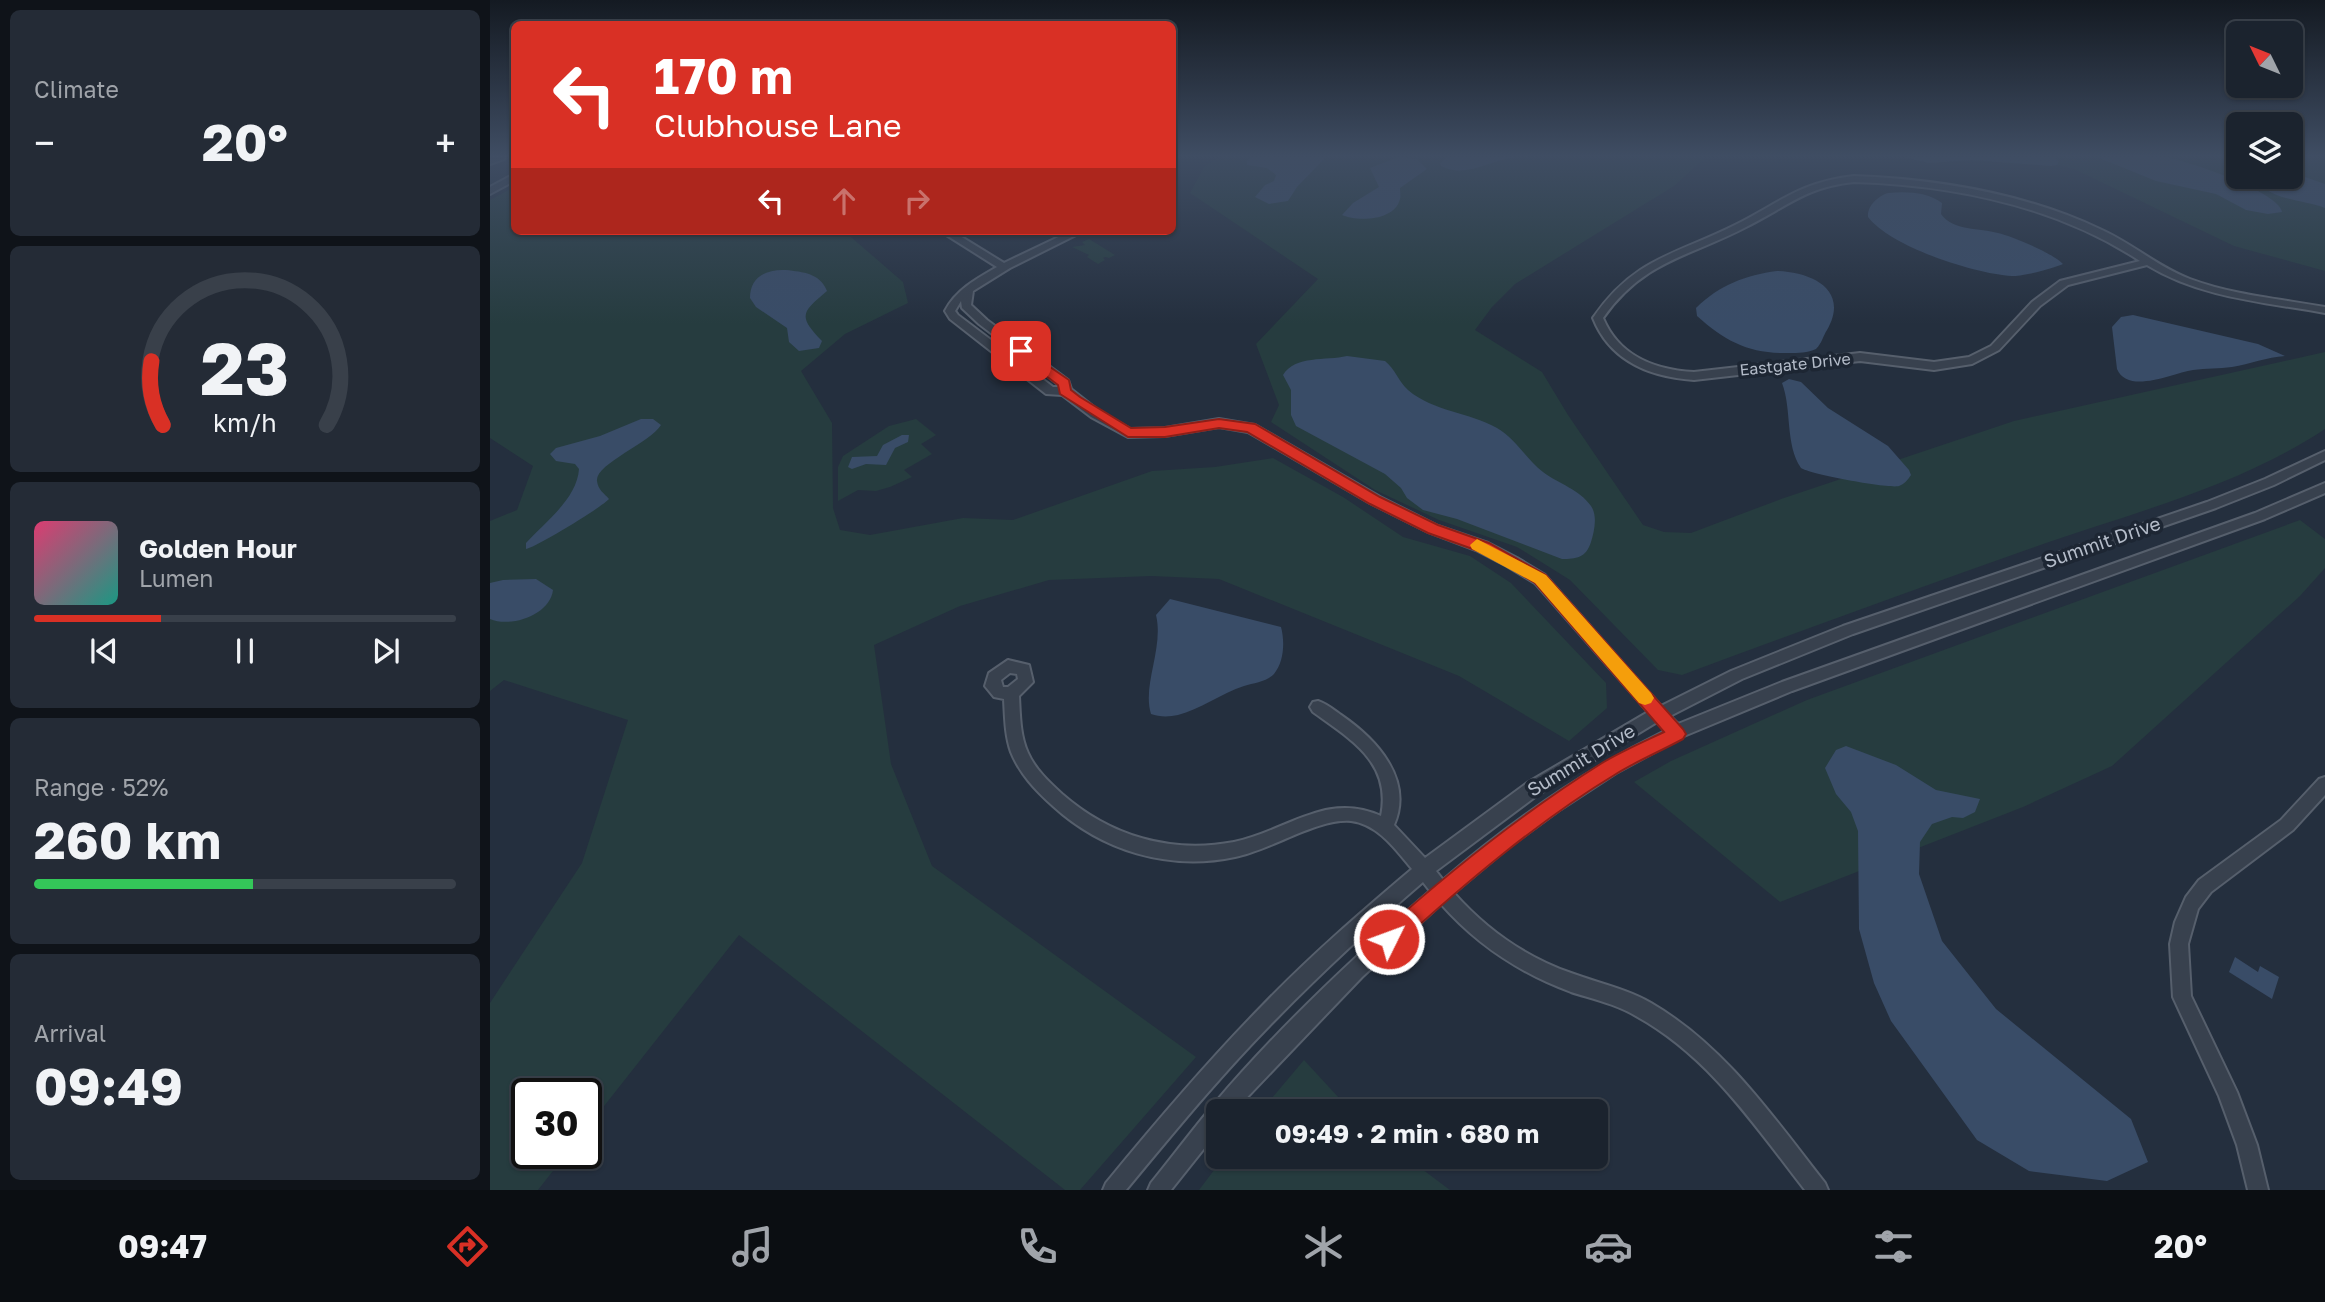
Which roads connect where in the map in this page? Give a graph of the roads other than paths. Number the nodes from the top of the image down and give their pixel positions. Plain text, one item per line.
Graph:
1 (1768, 213) edge
2 (2050, 213) edge
3 (952, 235) edge
4 (1071, 235) edge
5 (2147, 262) junction
6 (1005, 268) junction
7 (2325, 310) edge
8 (2325, 455) edge
9 (2325, 488) edge
10 (1011, 693) dead end
11 (1318, 707) dead end
12 (1660, 714) junction
13 (1677, 734) junction
14 (2325, 784) edge
15 (1384, 827) junction
16 (1423, 868) junction
17 (1442, 891) junction
18 (1233, 1099) edge
19 (1206, 1130) edge
20 (1113, 1190) edge
21 (1158, 1190) edge
22 (1818, 1190) edge
23 (2258, 1190) edge

1 - 5 street, Eastgate Drive
2 - 5 street, Eastgate Drive
3 - 6 street
4 - 6 street
5 - 7 street
6 - 12 street
8 - 12 street, Summit Drive
9 - 13 street, Summit Drive
10 - 15 street
11 - 15 street
12 - 13 street
12 - 16 street, Summit Drive
13 - 17 street, Summit Drive
14 - 23 street
15 - 16 street
16 - 17 street
16 - 20 street, Summit Drive
17 - 18 street, Summit Drive
17 - 22 street
19 - 21 street, Summit Drive

